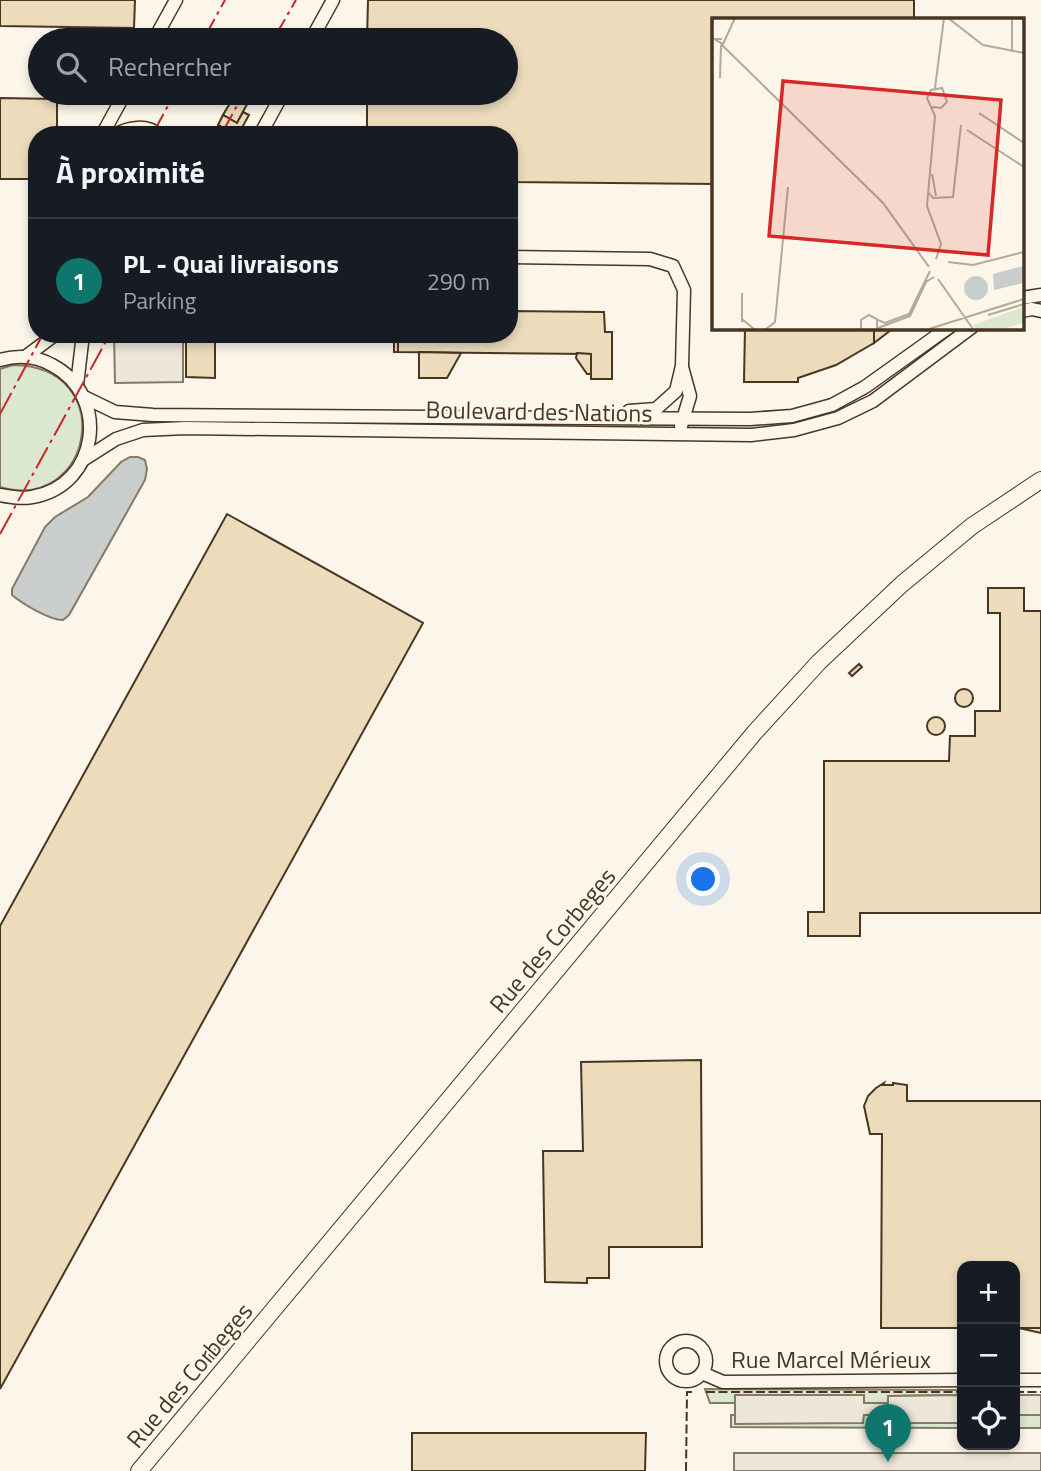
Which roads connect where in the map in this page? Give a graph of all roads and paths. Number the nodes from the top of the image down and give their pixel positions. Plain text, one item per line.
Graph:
1 (176, 0) edge
2 (333, 0) edge
3 (161, 28) edge
4 (318, 28) edge
5 (118, 105) edge
6 (276, 105) edge
7 (107, 126) edge
8 (265, 126) edge
9 (518, 257) edge
10 (946, 329) edge
11 (969, 329) edge
12 (43, 343) edge
13 (82, 343) edge
14 (24, 357) junction
15 (0, 360) edge
16 (682, 366) junction
17 (77, 385) junction
18 (84, 397) junction
19 (528, 418) junction
20 (684, 419) junction
21 (556, 432) junction
22 (83, 460) junction
23 (1041, 480) edge
24 (0, 495) edge
25 (702, 1373) dead end
26 (957, 1380) edge
27 (1020, 1380) edge
28 (1041, 1380) edge
29 (139, 1471) edge

1 - 3 street
2 - 4 street
5 - 7 street
6 - 8 street
9 - 16 street
10 - 20 street, Boulevard des Nations
11 - 21 street, Boulevard des Nations
12 - 14 street
13 - 17 street
14 - 15 street
14 - 17 street
16 - 19 street
16 - 20 street
17 - 18 street
18 - 19 street, Boulevard des Nations
18 - 22 street
19 - 20 street, Boulevard des Nations
20 - 21 street
21 - 22 street, Boulevard des Nations
22 - 24 street
23 - 29 street, Rue des Corbeges
25 - 26 street, Rue Marcel Mérieux
27 - 28 street

